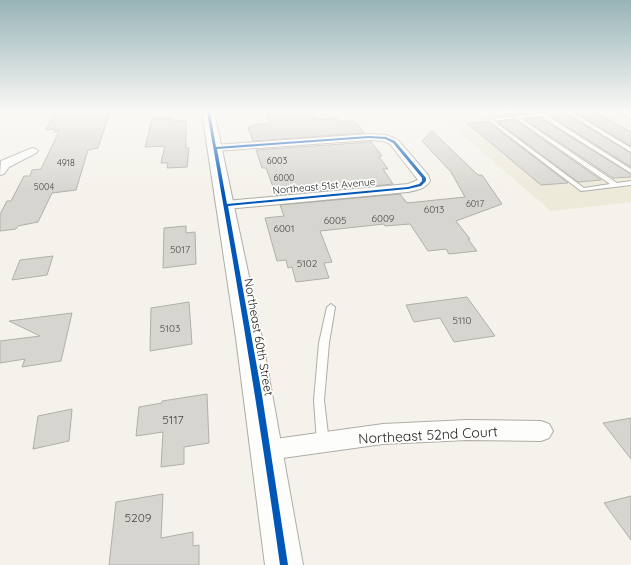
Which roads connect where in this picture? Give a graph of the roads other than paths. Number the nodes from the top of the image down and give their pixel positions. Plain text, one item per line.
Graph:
1 (213, 138) edge
2 (350, 138) edge
3 (385, 138) edge
4 (514, 138) edge
5 (547, 138) edge
6 (579, 138) edge
7 (612, 138) edge
8 (215, 148) junction
9 (631, 150) edge
10 (32, 151) dead end
11 (0, 171) edge
12 (631, 171) edge
13 (631, 183) edge
14 (615, 185) junction
15 (226, 205) junction
16 (331, 307) dead end
17 (541, 431) dead end
18 (323, 443) junction
19 (268, 450) junction
20 (284, 565) edge

1 - 8 street, Northeast 60th Street
2 - 8 street, Northeast 51st Avenue
3 - 15 street, Northeast 51st Avenue
4 - 14 lane
5 - 14 lane
6 - 12 lane
7 - 9 lane
8 - 15 street, Northeast 60th Street
10 - 11 street
13 - 14 lane
15 - 19 street, Northeast 60th Street
16 - 18 lane
17 - 18 street, Northeast 52nd Court
18 - 19 street, Northeast 52nd Court
19 - 20 street, Northeast 60th Street

